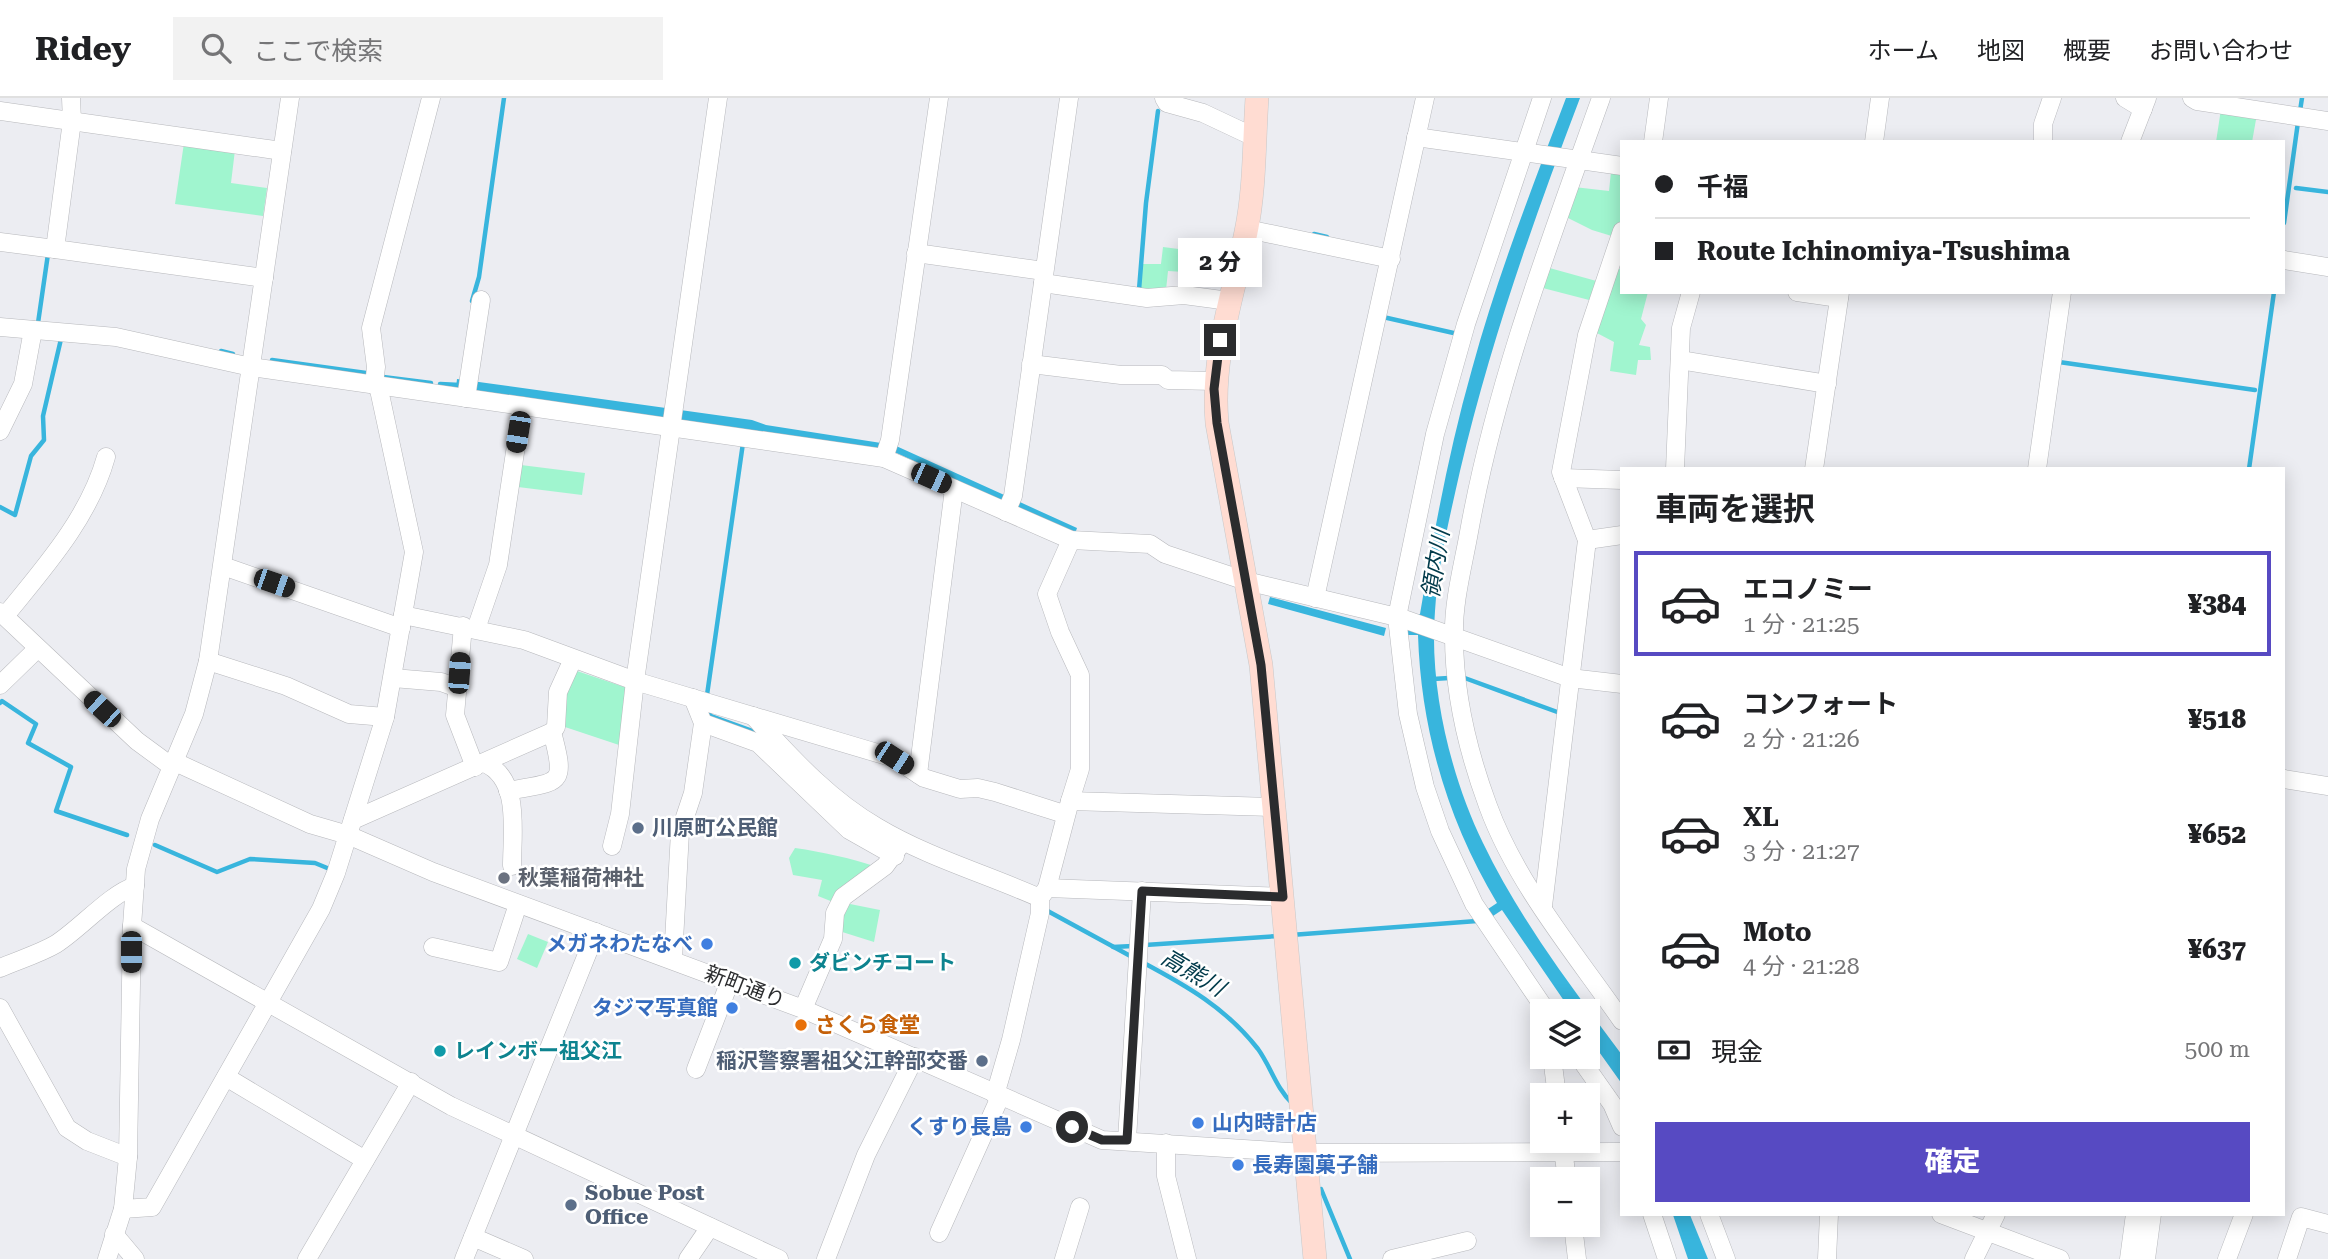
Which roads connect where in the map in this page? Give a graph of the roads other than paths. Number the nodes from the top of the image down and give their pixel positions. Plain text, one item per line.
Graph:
1 (71, 98) edge
2 (290, 98) edge
3 (431, 98) edge
4 (718, 98) edge
5 (939, 98) edge
6 (1069, 98) edge
7 (1164, 98) edge
8 (1257, 98) edge
9 (1425, 98) edge
10 (1542, 98) edge
11 (1601, 98) edge
12 (1659, 98) edge
13 (1880, 98) edge
14 (2052, 98) edge
15 (2125, 98) edge
16 (2192, 98) edge
17 (2145, 104) edge
18 (0, 111) edge
19 (72, 121) junction
20 (2328, 121) edge
21 (1254, 137) junction
22 (1416, 137) junction
23 (1653, 140) edge
24 (1874, 140) edge
25 (2043, 140) edge
26 (2131, 140) edge
27 (282, 151) junction
28 (1527, 152) junction
29 (1576, 159) junction
30 (1620, 166) edge
31 (1247, 229) junction
32 (1620, 237) edge
33 (0, 242) edge
34 (55, 249) junction
35 (916, 253) junction
36 (1391, 259) junction
37 (2285, 260) edge
38 (2328, 267) edge
39 (1044, 277) junction
40 (264, 278) junction
41 (1690, 294) edge
42 (2062, 294) edge
43 (1839, 295) edge
44 (481, 300) dead end
45 (1229, 301) junction
46 (0, 327) edge
47 (33, 330) junction
48 (1681, 360) junction
49 (1031, 364) junction
50 (251, 367) junction
51 (1215, 381) junction
52 (1826, 384) junction
53 (376, 385) junction
54 (468, 390) junction
55 (522, 406) junction
56 (673, 419) junction
57 (0, 431) edge
58 (886, 451) junction
59 (106, 457) dead end
60 (1675, 467) edge
61 (1814, 467) edge
62 (2037, 467) edge
63 (1563, 478) junction
64 (1620, 480) edge
65 (954, 489) junction
66 (1009, 506) junction
67 (1620, 536) edge
68 (1071, 540) junction
69 (1587, 540) junction
70 (223, 566) junction
71 (1246, 581) junction
72 (1315, 598) junction
73 (2, 614) edge
74 (1399, 618) junction
75 (402, 621) junction
76 (469, 628) junction
77 (1451, 634) junction
78 (37, 649) junction
79 (573, 659) junction
80 (208, 661) junction
81 (393, 678) junction
82 (1570, 678) junction
83 (635, 681) junction
84 (1620, 684) edge
85 (0, 685) edge
86 (455, 687) junction
87 (693, 698) junction
88 (753, 716) junction
89 (385, 717) junction
90 (704, 723) junction
91 (552, 732) junction
92 (172, 764) junction
93 (479, 765) junction
94 (918, 774) junction
95 (2285, 779) edge
96 (2328, 786) edge
97 (508, 791) junction
98 (1276, 807) junction
99 (1067, 808) junction
100 (351, 828) junction
101 (612, 846) dead end
102 (899, 847) junction
103 (512, 866) dead end
104 (135, 886) junction
105 (1142, 891) junction
106 (1283, 897) junction
107 (1041, 900) junction
108 (518, 904) junction
109 (1543, 906) junction
110 (132, 926) junction
111 (596, 932) junction
112 (433, 947) dead end
113 (673, 959) junction
114 (0, 968) edge
115 (730, 981) junction
116 (1538, 999) edge
117 (268, 1003) junction
118 (0, 1008) edge
119 (803, 1009) junction
120 (1620, 1018) edge
121 (915, 1057) junction
122 (696, 1069) dead end
123 (1587, 1069) edge
124 (226, 1077) junction
125 (411, 1082) junction
126 (997, 1096) junction
127 (1620, 1122) edge
128 (514, 1136) junction
129 (1127, 1140) junction
130 (1166, 1143) junction
131 (1530, 1147) edge
132 (1600, 1150) edge
133 (1620, 1152) edge
134 (1305, 1153) junction
135 (128, 1157) junction
136 (365, 1160) junction
137 (1080, 1207) dead end
138 (123, 1209) junction
139 (1653, 1216) edge
140 (1710, 1216) edge
141 (1829, 1216) edge
142 (1947, 1216) edge
143 (1995, 1216) edge
144 (2135, 1216) edge
145 (2152, 1216) edge
146 (2243, 1216) edge
147 (2328, 1224) edge
148 (710, 1227) junction
149 (1988, 1231) junction
150 (939, 1233) dead end
151 (114, 1234) junction
152 (473, 1237) junction
153 (1574, 1237) edge
154 (1467, 1241) dead end
155 (107, 1259) edge
156 (135, 1259) edge
157 (307, 1259) edge
158 (464, 1259) edge
159 (524, 1259) edge
160 (688, 1259) edge
161 (779, 1259) edge
162 (826, 1259) edge
163 (1064, 1259) edge
164 (1187, 1259) edge
165 (1315, 1259) edge
166 (1392, 1259) edge
167 (1577, 1259) edge
168 (1667, 1259) edge
169 (1726, 1259) edge
170 (1827, 1259) edge
171 (1974, 1259) edge
172 (2060, 1259) edge
173 (2129, 1259) edge
174 (2146, 1259) edge
175 (2227, 1259) edge
176 (2287, 1259) edge

1 - 19 street
2 - 27 street
3 - 53 street
4 - 56 street
5 - 35 street
6 - 39 street
7 - 21 street
8 - 21 main road
9 - 22 street
10 - 28 street
11 - 29 street
12 - 23 street
13 - 24 street
14 - 25 street
15 - 17 street
16 - 20 street
17 - 26 street
18 - 19 street
19 - 27 street
19 - 34 street
21 - 31 main road
22 - 28 street
22 - 36 street
27 - 40 street
28 - 29 street
28 - 74 street
29 - 30 street
29 - 77 street
31 - 36 street
31 - 45 main road
32 - 63 street
33 - 34 street
34 - 40 street
35 - 39 street
35 - 58 street
36 - 72 street
37 - 38 street
39 - 45 street
39 - 49 street
40 - 50 street
41 - 48 street
42 - 62 street
43 - 52 street
44 - 54 street
45 - 51 main road
46 - 47 street
47 - 50 street
47 - 57 street
48 - 52 street
48 - 60 street
49 - 51 street
49 - 66 street
50 - 53 street
50 - 70 street
51 - 71 main road
52 - 61 street
53 - 54 street
53 - 75 street
54 - 55 street
55 - 56 street
55 - 76 street
56 - 58 street
56 - 83 street
58 - 65 street
59 - 73 street
63 - 64 street
63 - 69 street
65 - 66 street
65 - 94 street
66 - 68 street
67 - 69 street
68 - 71 street
68 - 99 street
69 - 82 street
70 - 75 street
70 - 80 street
71 - 72 street
71 - 98 main road
72 - 74 street
73 - 78 street, 新町通り
74 - 77 street
74 - 116 street
75 - 76 street
75 - 81 street
76 - 79 street
76 - 86 street
77 - 82 street
77 - 109 street
78 - 85 street
78 - 92 street, 新町通り
79 - 83 street
79 - 91 street
80 - 89 street
80 - 92 street
81 - 86 street
81 - 89 street
82 - 84 street
82 - 109 street
83 - 87 street
83 - 101 street
86 - 93 street
87 - 88 street
87 - 90 street
88 - 94 street
88 - 102 street
89 - 100 street
90 - 102 street
90 - 113 street
91 - 93 street
91 - 97 street
92 - 100 street, 新町通り
92 - 104 street
93 - 97 street
93 - 100 street
94 - 99 street
95 - 96 street
97 - 103 street
98 - 99 street
98 - 106 main road
99 - 107 street
100 - 108 street, 新町通り
100 - 117 street
102 - 107 street
102 - 119 street
104 - 110 street
104 - 114 street
105 - 106 street
105 - 107 street
105 - 129 street
106 - 134 main road
107 - 126 street
108 - 111 street, 新町通り
108 - 112 street
109 - 120 street
110 - 117 street
110 - 135 street
111 - 113 street, 新町通り
111 - 128 street
113 - 115 street, 新町通り
115 - 119 street, 新町通り
115 - 122 street
117 - 124 street
117 - 125 street
118 - 135 street
119 - 121 street, 新町通り
121 - 126 street, 新町通り
121 - 162 street
123 - 127 street
124 - 136 street
124 - 138 street
125 - 128 street
125 - 136 street
126 - 129 street, 新町通り
126 - 150 street
128 - 148 street
128 - 152 street
129 - 130 street, 新町通り
130 - 134 street, 新町通り
130 - 164 street
131 - 134 street, 新町通り
132 - 133 street, 新町通り
134 - 165 main road
135 - 138 street
136 - 157 street
137 - 163 street
138 - 151 street
139 - 168 street
140 - 169 street
141 - 170 street
142 - 149 street
143 - 149 street
144 - 173 street
145 - 174 street
146 - 175 street
147 - 176 street
148 - 160 street
148 - 161 street
149 - 171 street
149 - 172 street
151 - 155 street
151 - 156 street
152 - 158 street
152 - 159 street
153 - 167 street
154 - 166 street

